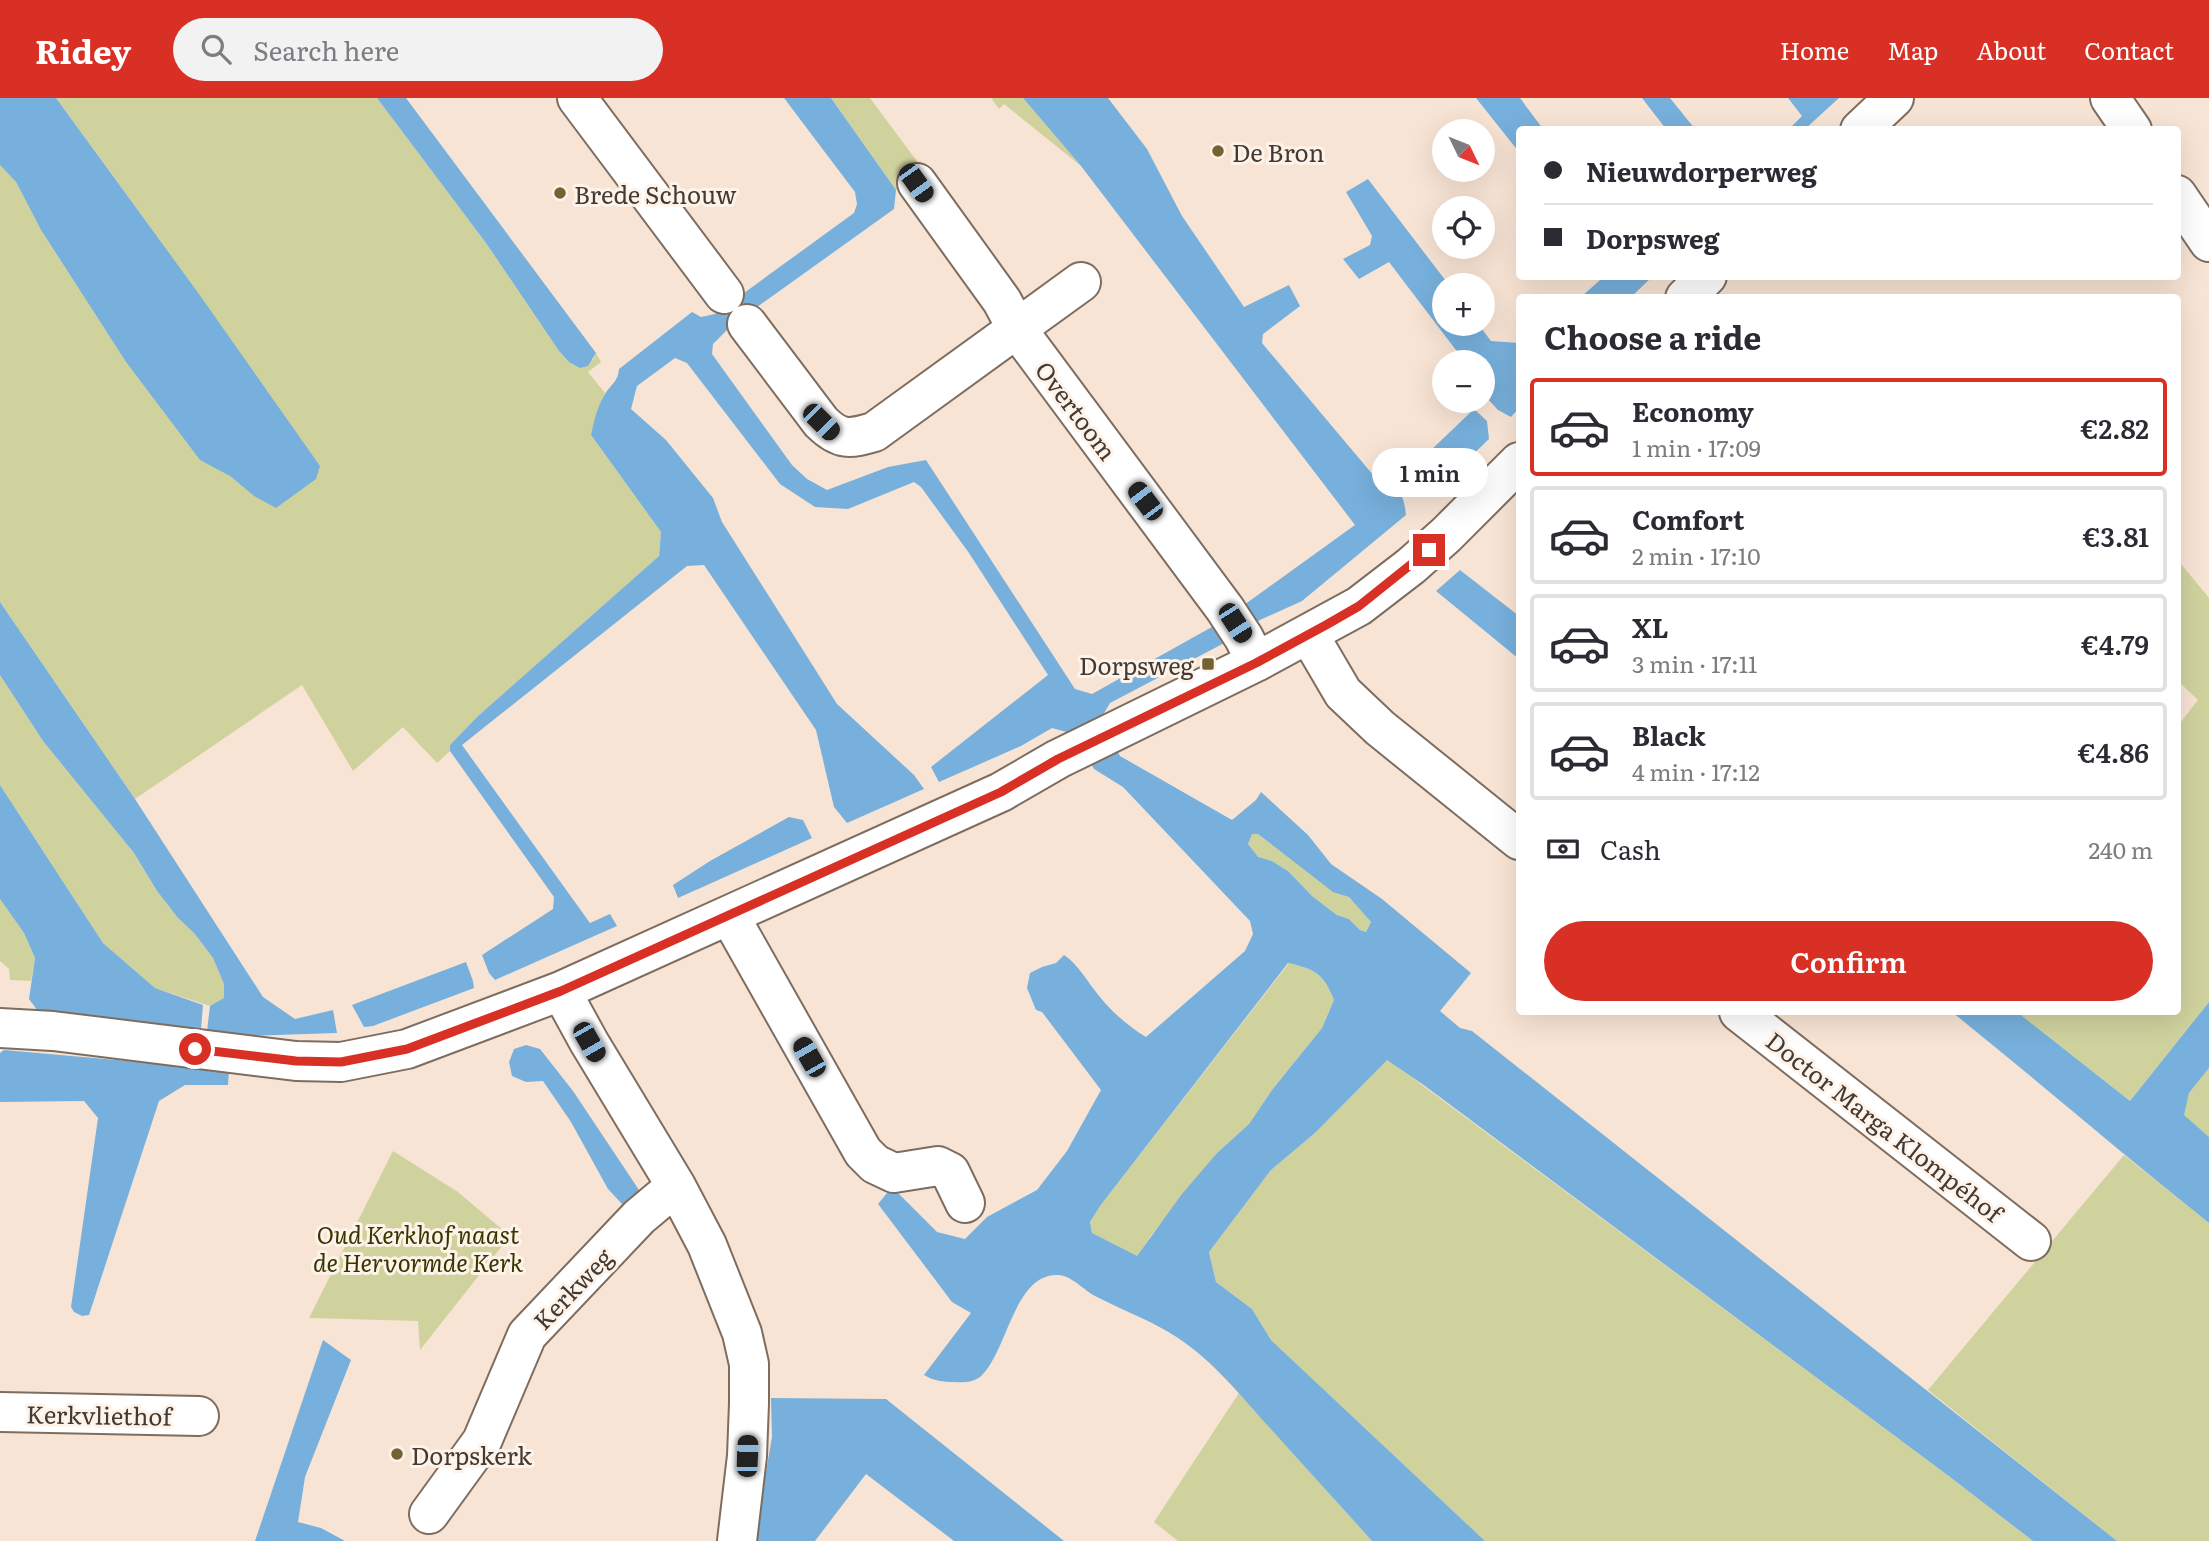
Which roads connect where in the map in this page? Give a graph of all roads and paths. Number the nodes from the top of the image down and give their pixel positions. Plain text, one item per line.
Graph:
1 (577, 98) edge
2 (1894, 98) edge
3 (2110, 98) edge
4 (1864, 126) edge
5 (2129, 126) edge
6 (916, 183) dead end
7 (2181, 201) edge
8 (2209, 242) edge
9 (1703, 280) edge
10 (1080, 282) dead end
11 (724, 294) dead end
12 (1689, 294) edge
13 (747, 324) dead end
14 (1017, 329) junction
15 (1516, 465) edge
16 (1309, 635) junction
17 (1242, 636) junction
18 (1516, 838) edge
19 (729, 915) junction
20 (561, 991) junction
21 (1743, 1015) edge
22 (0, 1028) edge
23 (676, 1186) junction
24 (965, 1203) dead end
25 (2031, 1241) dead end
26 (0, 1412) edge
27 (198, 1416) dead end
28 (429, 1514) dead end
29 (737, 1541) edge

1 - 11 street
2 - 4 street
3 - 5 street
6 - 14 street, Overtoom
7 - 8 street
9 - 12 street
10 - 14 street
13 - 14 street
14 - 17 street, Overtoom
15 - 16 street
16 - 17 street
16 - 18 street
17 - 19 street
19 - 20 street
19 - 24 street
20 - 22 street
20 - 23 street
21 - 25 street, Doctor Marga Klompéhof
23 - 28 street, Kerkweg
23 - 29 street
26 - 27 street, Kerkvliethof

